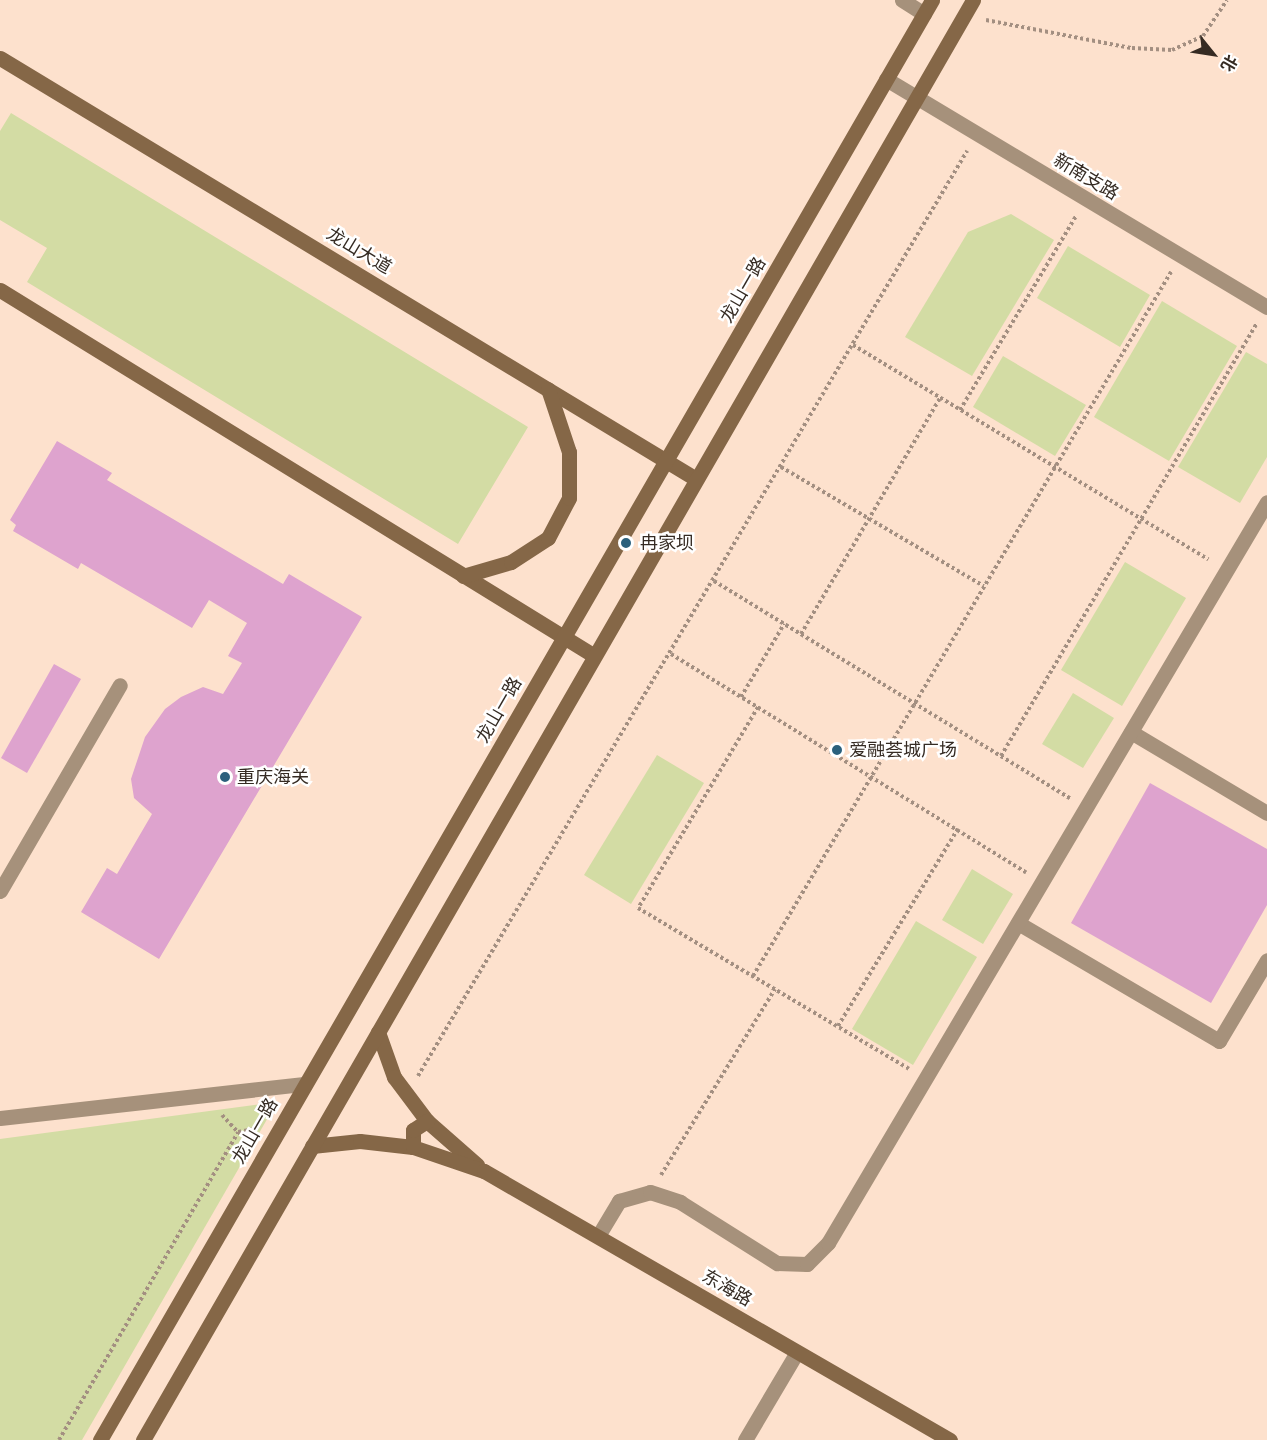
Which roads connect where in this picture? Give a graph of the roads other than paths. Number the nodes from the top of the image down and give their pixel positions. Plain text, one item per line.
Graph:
1 (902, 0) edge
2 (932, 0) edge
3 (973, 0) edge
4 (924, 14) junction
5 (0, 58) edge
6 (886, 79) junction
7 (915, 98) junction
8 (0, 290) edge
9 (1267, 307) edge
10 (548, 389) junction
11 (667, 461) junction
12 (696, 479) junction
13 (1267, 502) edge
14 (463, 576) junction
15 (563, 638) junction
16 (593, 656) junction
17 (120, 685) dead end
18 (1131, 732) junction
19 (1267, 813) edge
20 (0, 891) edge
21 (1018, 923) junction
22 (1267, 960) edge
23 (378, 1032) junction
24 (304, 1084) junction
25 (0, 1118) edge
26 (428, 1121) junction
27 (312, 1146) junction
28 (413, 1147) junction
29 (484, 1171) junction
30 (598, 1236) junction
31 (797, 1352) junction
32 (100, 1440) edge
33 (143, 1440) edge
34 (745, 1440) edge
35 (950, 1440) edge

1 - 4 street
2 - 4 main road, 龙山一路
3 - 7 main road
4 - 6 main road, 龙山一路
5 - 10 main road, 龙山大道
6 - 7 street, 新南支路
6 - 11 main road, 龙山一路
7 - 9 street, 新南支路
7 - 12 main road
8 - 14 main road
10 - 11 main road, 龙山大道
10 - 14 main road
11 - 12 main road, 龙山大道
11 - 15 main road, 龙山一路
12 - 16 main road
13 - 18 street
14 - 15 main road
15 - 16 main road
15 - 24 main road, 龙山一路
16 - 23 main road
17 - 20 street
18 - 19 street
18 - 21 street
21 - 22 street
21 - 30 street
23 - 26 main road
23 - 27 main road
24 - 25 street
24 - 32 main road, 龙山一路
26 - 28 main road
26 - 29 main road
27 - 28 main road
27 - 33 main road
28 - 29 main road
29 - 30 main road, 东海路
30 - 31 main road, 东海路
31 - 34 street
31 - 35 main road, 东海路

